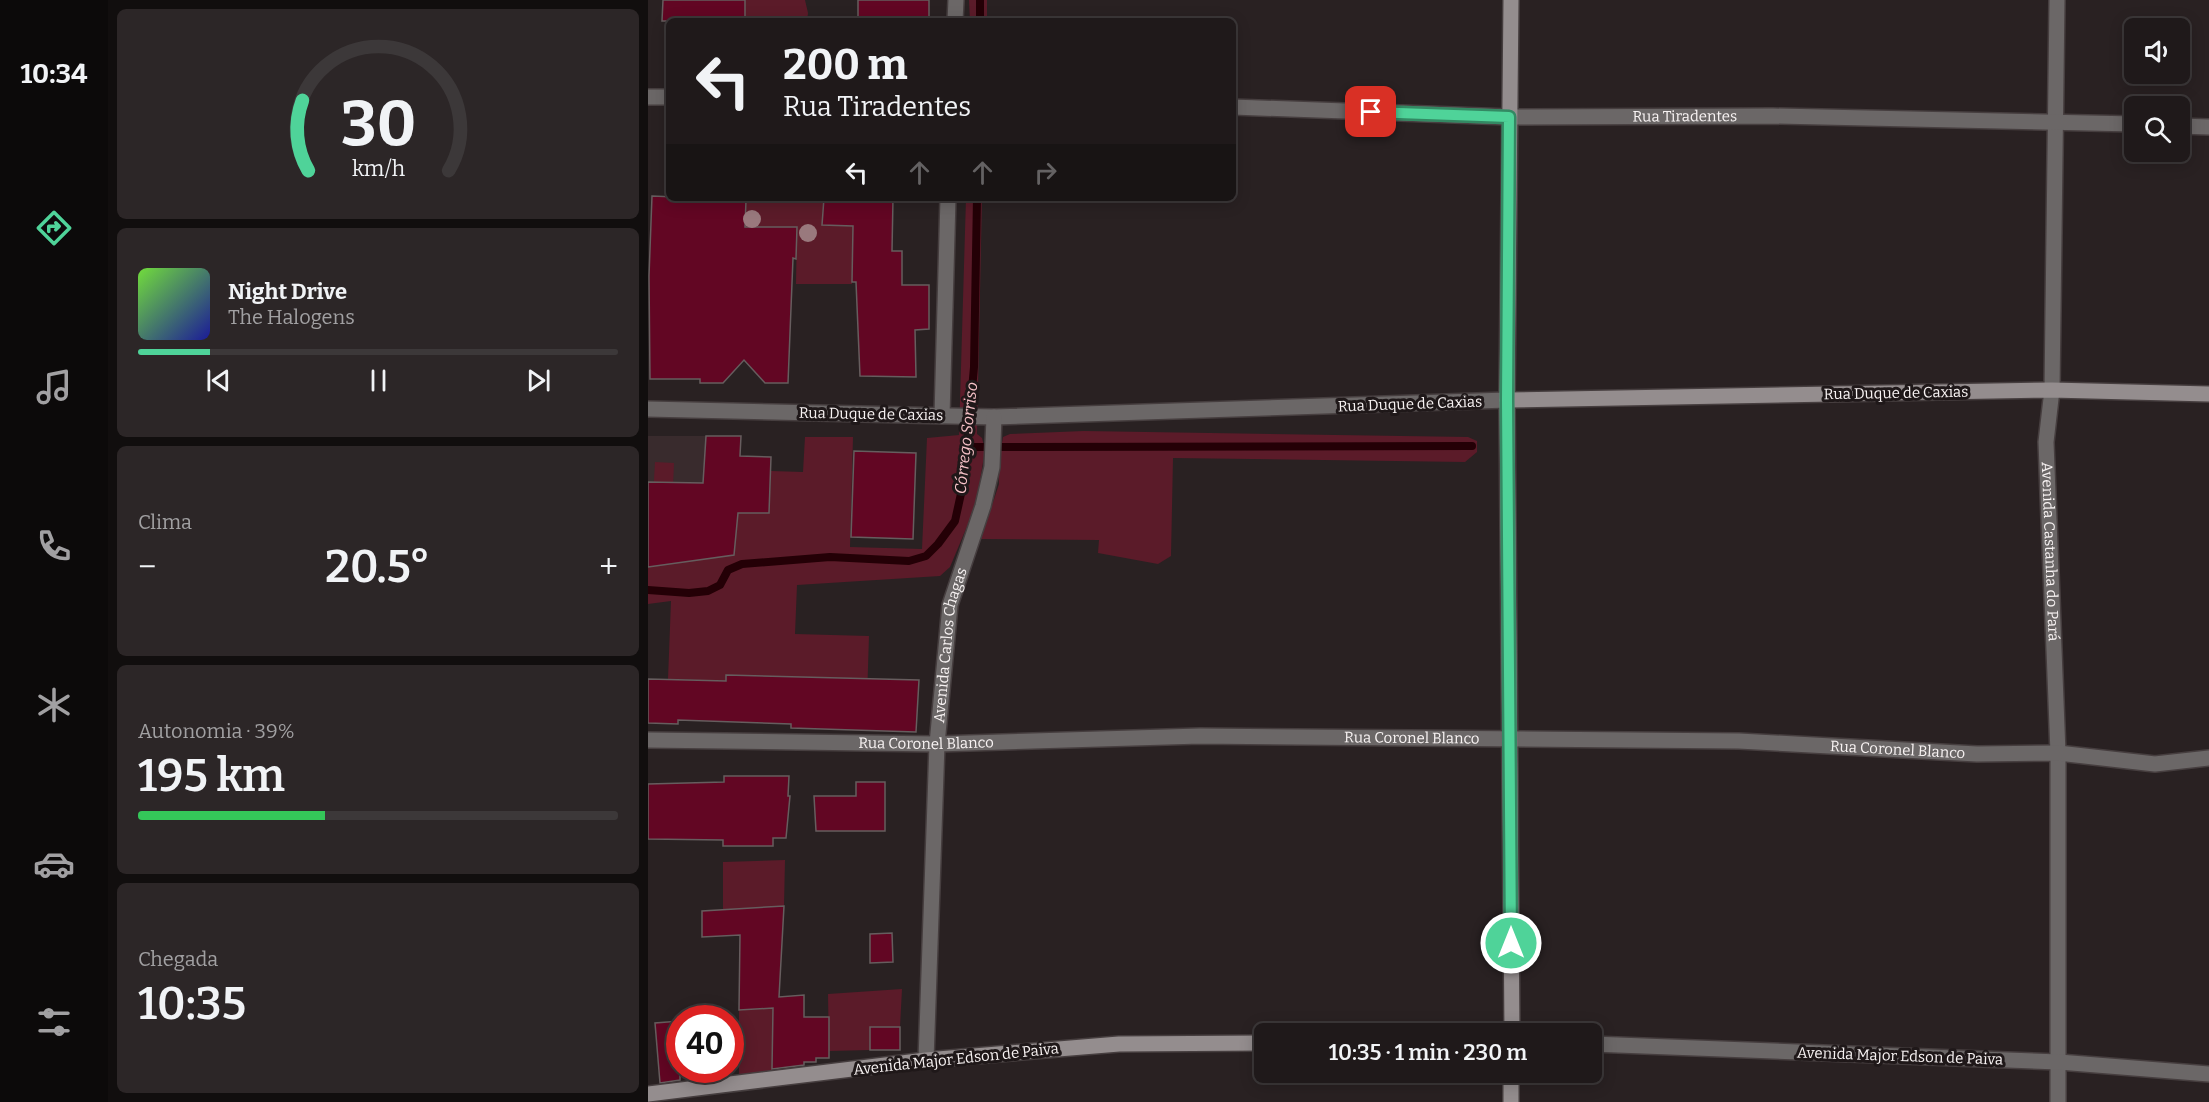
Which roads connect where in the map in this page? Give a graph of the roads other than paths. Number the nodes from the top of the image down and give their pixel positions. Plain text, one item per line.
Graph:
1 (956, 0) edge
2 (1511, 0) edge
3 (2057, 0) edge
4 (955, 18) edge
5 (648, 97) edge
6 (666, 97) edge
7 (1236, 107) edge
8 (1509, 117) junction
9 (2056, 121) junction
10 (2124, 124) edge
11 (2190, 126) edge
12 (2209, 127) edge
13 (948, 201) edge
14 (2052, 390) junction
15 (2209, 394) edge
16 (1507, 400) junction
17 (648, 409) edge
18 (942, 416) junction
19 (994, 417) junction
20 (1510, 738) junction
21 (648, 740) edge
22 (937, 744) junction
23 (2058, 753) junction
24 (2209, 758) edge
25 (1512, 1023) edge
26 (1254, 1043) edge
27 (1602, 1044) edge
28 (926, 1060) junction
29 (2059, 1062) junction
30 (2209, 1074) edge
31 (1511, 1083) edge
32 (648, 1094) edge
33 (1511, 1102) edge
34 (2058, 1102) edge

1 - 4 street
2 - 8 street
3 - 9 street, Avenida Castanha do Pará
5 - 6 street
7 - 8 street, Rua Tiradentes
8 - 9 street, Rua Tiradentes
8 - 16 street
9 - 10 street, Rua Tiradentes
9 - 14 street, Avenida Castanha do Pará
11 - 12 street
13 - 18 street
14 - 15 street, Rua Duque de Caxias
14 - 16 street, Rua Duque de Caxias
14 - 23 street, Avenida Castanha do Pará
16 - 19 street, Rua Duque de Caxias
16 - 20 street
17 - 18 street, Rua Duque de Caxias
18 - 19 street, Rua Duque de Caxias
19 - 22 street, Avenida Carlos Chagas
20 - 22 street, Rua Coronel Blanco
20 - 23 street, Rua Coronel Blanco
20 - 25 street
21 - 22 street, Rua Coronel Blanco
22 - 28 street, Avenida Carlos Chagas
23 - 24 street, Rua Coronel Blanco
23 - 29 street, Avenida Castanha do Pará
26 - 28 street, Avenida Major Edson de Paiva
27 - 29 street, Avenida Major Edson de Paiva
28 - 32 street, Avenida Major Edson de Paiva
29 - 30 street, Avenida Major Edson de Paiva
29 - 34 street, Avenida Castanha do Pará
31 - 33 street

